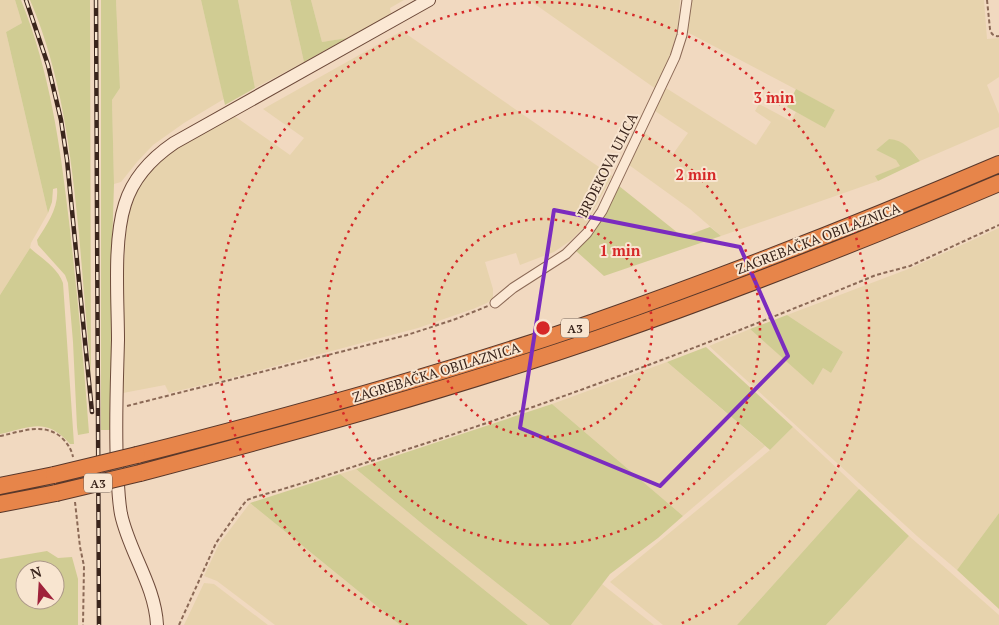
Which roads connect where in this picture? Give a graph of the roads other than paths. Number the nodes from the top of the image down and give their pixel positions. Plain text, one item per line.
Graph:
1 (429, 0) edge
2 (687, 0) edge
3 (999, 164) edge
4 (999, 184) edge
5 (495, 303) road end
6 (0, 486) edge
7 (0, 504) edge
8 (157, 625) edge

1 - 8 street
2 - 5 street, BRDEKOVA ULICA
3 - 6 highway, ZAGREBAČKA OBILAZNICA / A3, bridge
4 - 7 highway, ZAGREBAČKA OBILAZNICA / A3, bridge

